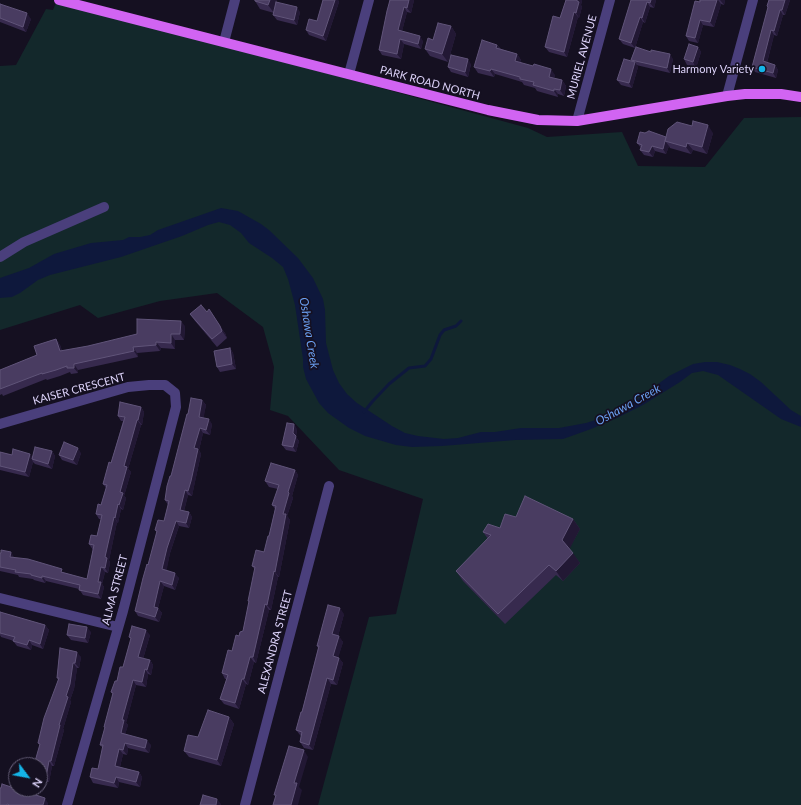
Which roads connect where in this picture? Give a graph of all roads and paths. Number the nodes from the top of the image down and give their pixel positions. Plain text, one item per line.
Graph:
1 (59, 0) edge
2 (235, 0) edge
3 (369, 0) edge
4 (610, 0) edge
5 (753, 0) edge
6 (224, 42) junction
7 (349, 74) junction
8 (727, 96) junction
9 (801, 97) edge
10 (577, 121) junction
11 (104, 207) dead end
12 (0, 257) edge
13 (165, 385) joint
14 (0, 424) edge
15 (329, 486) dead end
16 (0, 598) edge
17 (118, 627) junction
18 (67, 805) edge
19 (245, 805) edge

1 - 6 main road, PARK ROAD NORTH
2 - 6 street
3 - 7 street
4 - 10 street, MURIEL AVENUE
5 - 8 street
6 - 7 main road, PARK ROAD NORTH
7 - 10 main road, PARK ROAD NORTH
8 - 9 main road, PARK ROAD NORTH
8 - 10 main road, PARK ROAD NORTH
11 - 12 street
13 - 14 street, KAISER CRESCENT
13 - 17 street, ALMA STREET
15 - 19 street, ALEXANDRA STREET
16 - 17 street
17 - 18 street, ALMA STREET

